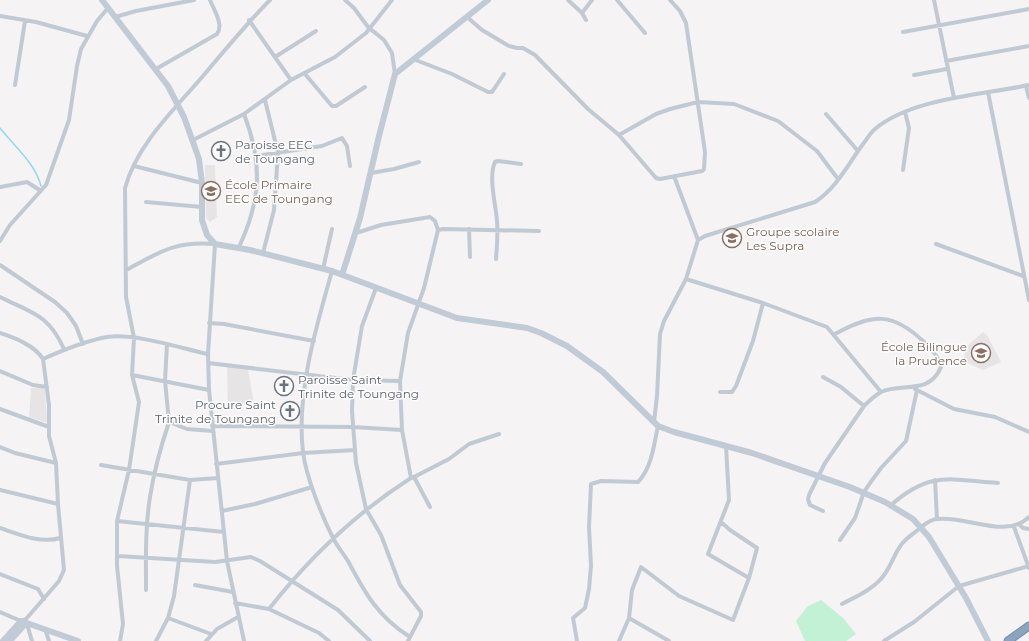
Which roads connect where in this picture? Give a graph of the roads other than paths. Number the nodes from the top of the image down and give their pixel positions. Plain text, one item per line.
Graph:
1 (102, 0) edge
2 (194, 0) edge
3 (210, 0) edge
4 (270, 0) edge
5 (344, 0) edge
6 (392, 0) edge
7 (488, 0) edge
8 (568, 0) edge
9 (592, 0) edge
10 (617, 0) edge
11 (670, 0) edge
12 (934, 0) edge
13 (108, 8) junction
14 (1029, 9) edge
15 (582, 13) junction
16 (0, 16) edge
17 (467, 16) junction
18 (115, 17) junction
19 (249, 20) junction
20 (586, 20) dead end
21 (25, 21) junction
22 (939, 25) junction
23 (368, 27) junction
24 (316, 31) dead end
25 (903, 32) dead end
26 (645, 33) dead end
27 (87, 36) junction
28 (1029, 46) edge
29 (275, 57) junction
30 (413, 59) junction
31 (946, 61) junction
32 (156, 69) junction
33 (948, 69) junction
34 (306, 74) junction
35 (395, 74) junction
36 (504, 74) dead end
37 (914, 75) dead end
38 (291, 80) junction
39 (15, 85) dead end
40 (1028, 85) edge
41 (366, 87) dead end
42 (988, 92) junction
43 (954, 98) junction
44 (1029, 98) edge
45 (265, 100) junction
46 (698, 102) junction
47 (178, 104) junction
48 (905, 112) junction
49 (244, 114) junction
50 (826, 114) dead end
51 (620, 136) junction
52 (193, 140) junction
53 (858, 151) junction
54 (278, 153) junction
55 (256, 156) junction
56 (419, 162) dead end
57 (521, 164) dead end
58 (134, 166) junction
59 (350, 166) dead end
60 (903, 170) dead end
61 (370, 173) junction
62 (674, 176) junction
63 (838, 179) junction
64 (202, 183) junction
65 (0, 187) edge
66 (41, 191) junction
67 (146, 202) dead end
68 (202, 207) junction
69 (332, 229) dead end
70 (469, 229) junction
71 (498, 229) junction
72 (438, 230) junction
73 (539, 231) dead end
74 (356, 233) junction
75 (0, 240) edge
76 (698, 240) junction
77 (215, 244) junction
78 (936, 244) dead end
79 (238, 247) junction
80 (263, 253) junction
81 (470, 257) dead end
82 (496, 259) dead end
83 (0, 265) edge
84 (323, 269) junction
85 (126, 270) junction
86 (332, 271) junction
87 (342, 275) junction
88 (1023, 276) junction
89 (686, 279) junction
90 (376, 288) junction
91 (1028, 288) edge
92 (0, 297) edge
93 (1029, 300) edge
94 (764, 303) junction
95 (418, 304) junction
96 (209, 323) junction
97 (0, 333) edge
98 (835, 334) junction
99 (134, 338) junction
100 (314, 342) junction
101 (83, 344) junction
102 (167, 344) junction
103 (64, 349) junction
104 (208, 354) junction
105 (43, 359) junction
106 (208, 363) junction
107 (0, 371) edge
108 (307, 373) junction
109 (132, 375) junction
110 (823, 377) dead end
111 (353, 380) junction
112 (165, 381) junction
113 (400, 381) junction
114 (47, 387) junction
115 (915, 389) junction
116 (209, 390) junction
117 (720, 392) dead end
118 (881, 392) junction
119 (864, 406) junction
120 (0, 409) edge
121 (169, 422) junction
122 (656, 425) junction
123 (212, 426) junction
124 (301, 426) junction
125 (49, 427) junction
126 (353, 427) junction
127 (402, 430) junction
128 (213, 431) junction
129 (1029, 432) edge
130 (499, 434) dead end
131 (726, 446) junction
132 (0, 447) edge
133 (354, 450) junction
134 (303, 453) junction
135 (56, 463) junction
136 (216, 464) junction
137 (101, 465) dead end
138 (129, 470) junction
139 (154, 474) junction
140 (817, 476) junction
141 (218, 478) junction
142 (412, 478) junction
143 (190, 480) junction
144 (935, 480) junction
145 (998, 483) dead end
146 (312, 487) junction
147 (0, 490) edge
148 (864, 492) junction
149 (58, 504) junction
150 (891, 505) junction
151 (430, 507) dead end
152 (366, 509) junction
153 (222, 511) junction
154 (823, 511) dead end
155 (1029, 517) edge
156 (937, 518) junction
157 (117, 521) junction
158 (721, 522) junction
159 (147, 524) junction
160 (1019, 524) junction
161 (1014, 527) junction
162 (0, 528) edge
163 (184, 528) junction
164 (921, 528) junction
165 (1029, 529) edge
166 (224, 532) junction
167 (60, 538) junction
168 (333, 538) junction
169 (840, 540) dead end
170 (118, 556) junction
171 (146, 556) junction
172 (179, 559) junction
173 (227, 561) junction
174 (1029, 567) edge
175 (0, 574) edge
176 (749, 578) junction
177 (292, 580) junction
178 (195, 585) dead end
179 (959, 586) junction
180 (146, 590) dead end
181 (233, 592) junction
182 (44, 599) junction
183 (235, 603) junction
184 (842, 604) dead end
185 (269, 609) junction
186 (0, 612) edge
187 (238, 617) junction
188 (168, 618) junction
189 (628, 618) junction
190 (25, 622) junction
191 (1029, 626) edge
192 (45, 629) junction
193 (1029, 632) edge
194 (211, 634) junction
195 (409, 639) edge
196 (75, 640) edge
197 (3, 641) edge
198 (10, 641) edge
199 (32, 641) edge
200 (49, 641) edge
201 (120, 641) edge
202 (156, 641) edge
203 (206, 641) edge
204 (244, 641) edge
205 (329, 641) edge
206 (370, 641) edge
207 (577, 641) edge
208 (619, 641) edge
209 (669, 641) edge
210 (884, 641) edge
211 (988, 641) edge
212 (1008, 641) edge
213 (1016, 641) edge

1 - 13 street
2 - 18 street
3 - 32 street
4 - 19 street
5 - 23 street
6 - 23 street
7 - 17 street
8 - 15 street
9 - 15 street
10 - 26 street
11 - 46 street
12 - 22 street
13 - 18 street
13 - 27 street
14 - 22 street
15 - 20 street
16 - 21 street
17 - 30 street
17 - 51 street
18 - 32 street
19 - 29 street
19 - 47 street
21 - 27 street
21 - 39 street
22 - 25 street
22 - 31 street
23 - 34 street
23 - 35 street
24 - 29 street
27 - 66 street
28 - 31 street
29 - 38 street
30 - 35 street
30 - 36 street
31 - 33 street
32 - 47 street
33 - 37 street
33 - 43 street
34 - 38 street
34 - 41 street
35 - 61 street
38 - 45 street
40 - 42 street
40 - 44 street
42 - 43 street
42 - 88 street
43 - 48 street
45 - 49 street
45 - 54 street
46 - 51 street
46 - 62 street
46 - 63 street
47 - 52 street
47 - 58 street
48 - 53 street
48 - 60 street
49 - 52 street
49 - 55 street
50 - 53 street
51 - 62 street
52 - 64 street
53 - 63 street
54 - 55 street
54 - 59 street
54 - 80 street
55 - 79 street
56 - 61 street
57 - 71 street
58 - 64 street
58 - 85 street
61 - 74 street
62 - 76 street
63 - 76 street
64 - 68 street
65 - 66 street
66 - 75 street
67 - 68 street
68 - 77 street
69 - 84 street
70 - 71 street
70 - 72 street
70 - 81 street
71 - 73 street
71 - 82 street
72 - 74 street
72 - 95 street
74 - 87 street
76 - 89 street
77 - 79 street
77 - 85 street
77 - 96 street
78 - 88 street
79 - 80 street
80 - 84 street
83 - 101 street
84 - 86 street
85 - 99 street
86 - 87 street
86 - 100 street
87 - 90 street
88 - 91 street
89 - 94 street
89 - 122 street
90 - 95 street
90 - 111 street
91 - 93 street
92 - 103 street
94 - 98 street
94 - 117 street
95 - 113 street
95 - 122 street
96 - 100 street
96 - 104 street
97 - 105 street
98 - 115 street
98 - 118 street
99 - 101 street
99 - 102 street
99 - 109 street
100 - 108 street
101 - 103 street
102 - 104 street
102 - 112 street
103 - 105 street
104 - 106 street
105 - 114 street
106 - 108 street
106 - 116 street
107 - 114 street
108 - 111 street
108 - 124 street
109 - 112 street
109 - 138 street
110 - 119 street
111 - 113 street
111 - 126 street
112 - 116 street
112 - 121 street
113 - 127 street
114 - 125 street
115 - 118 street
115 - 129 street
115 - 148 street
116 - 123 street
118 - 119 street
119 - 140 street
120 - 125 street
121 - 128 street
121 - 139 street
122 - 131 street
122 - 207 street
123 - 124 street
123 - 128 street
124 - 126 street
124 - 134 street
125 - 135 street
126 - 127 street
126 - 133 street
127 - 142 street
128 - 136 street
130 - 142 street
131 - 140 street
131 - 158 street
132 - 135 street
133 - 134 street
133 - 152 street
134 - 136 street
134 - 146 street
135 - 149 street
136 - 141 street
137 - 138 street
138 - 139 street
138 - 157 street
139 - 143 street
139 - 159 street
140 - 148 street
140 - 154 street
141 - 143 street
141 - 153 street
142 - 151 street
142 - 152 street
143 - 163 street
144 - 145 street
144 - 150 street
144 - 156 street
146 - 153 street
146 - 168 street
147 - 149 street
148 - 150 street
148 - 169 street
149 - 167 street
150 - 164 street
152 - 168 street
152 - 195 street
153 - 166 street
155 - 160 street
156 - 161 street
156 - 164 street
157 - 159 street
157 - 170 street
158 - 176 street
158 - 176 street
159 - 163 street
159 - 171 street
160 - 161 street
160 - 165 street
161 - 174 street
162 - 167 street
163 - 166 street
163 - 172 street
164 - 179 street
164 - 184 street
166 - 173 street
167 - 182 street
168 - 177 street
168 - 195 street
170 - 171 street
170 - 201 street
171 - 172 street
171 - 180 street
172 - 173 street
172 - 188 street
173 - 177 street
173 - 181 street
174 - 179 street
175 - 182 street
176 - 189 street
177 - 185 street
177 - 206 street
178 - 181 street
179 - 210 street
179 - 211 street
181 - 183 street
182 - 190 street
183 - 185 street
183 - 187 street
185 - 205 street
186 - 190 street
187 - 194 street
187 - 204 street
188 - 194 street
188 - 202 street
189 - 208 street
189 - 209 street
190 - 192 street
190 - 197 street
190 - 198 street
190 - 199 street
191 - 212 highway
192 - 196 street
192 - 200 street
193 - 213 highway
194 - 203 street

